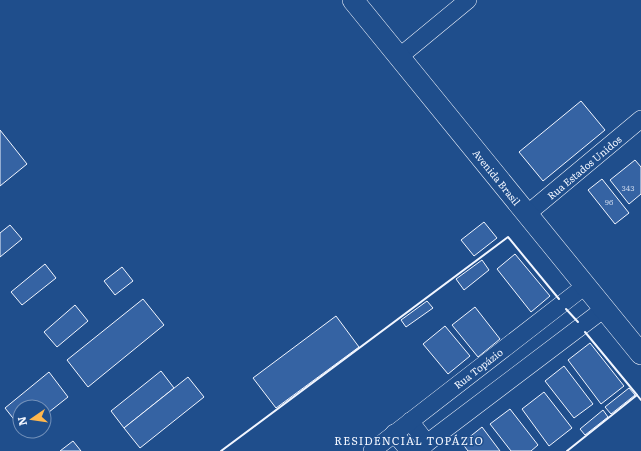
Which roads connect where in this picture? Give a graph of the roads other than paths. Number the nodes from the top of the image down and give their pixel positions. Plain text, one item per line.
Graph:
1 (353, 0) edge
2 (468, 0) edge
3 (399, 57) junction
4 (641, 119) edge
5 (527, 214) junction
6 (586, 286) junction
7 (604, 309) junction
8 (641, 354) edge
9 (410, 421) junction
10 (394, 433) junction
11 (423, 447) edge
12 (372, 451) edge
13 (409, 451) edge

1 - 3 street, Avenida Brasil
2 - 3 street
3 - 5 street, Avenida Brasil
4 - 5 street, Rua Estados Unidos
5 - 6 street, Avenida Brasil
6 - 7 street, Avenida Brasil
6 - 9 street, Rua Topázio
7 - 8 street, Avenida Brasil
7 - 11 street
9 - 10 street, Rua Topázio
9 - 11 street
10 - 12 street, Rua Topázio
10 - 13 street

